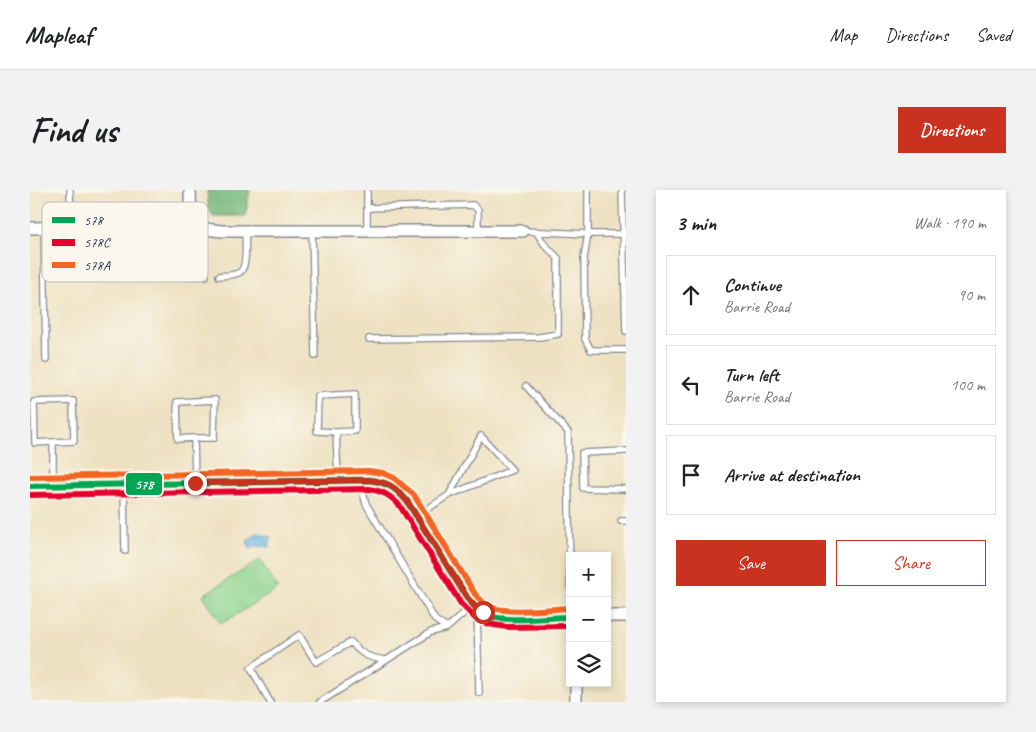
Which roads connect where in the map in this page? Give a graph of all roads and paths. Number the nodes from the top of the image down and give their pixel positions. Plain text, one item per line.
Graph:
1 (367, 190) edge
2 (588, 190) edge
3 (622, 190) edge
4 (367, 208) junction
5 (208, 230) edge
6 (245, 231) junction
7 (312, 231) junction
8 (368, 231) junction
9 (478, 231) junction
10 (523, 231) joint
11 (537, 233) junction
12 (588, 234) junction
13 (624, 234) edge
14 (219, 276) dead end
15 (45, 282) edge
16 (626, 331) edge
17 (369, 339) dead end
18 (626, 350) edge
19 (315, 356) dead end
20 (46, 360) dead end
21 (526, 386) dead end
22 (336, 432) junction
23 (194, 438) junction
24 (53, 442) junction
25 (626, 451) edge
26 (338, 480) junction
27 (360, 480) junction
28 (195, 483) junction
29 (124, 484) junction
30 (53, 485) junction
31 (30, 486) edge
32 (626, 488) edge
33 (449, 495) junction
34 (416, 516) junction
35 (125, 551) dead end
36 (570, 552) edge
37 (475, 607) junction
38 (611, 616) edge
39 (626, 616) edge
40 (566, 617) edge
41 (447, 628) junction
42 (384, 660) junction
43 (576, 687) edge
44 (479, 693) dead end
45 (270, 702) edge
46 (320, 702) edge
47 (576, 702) edge

1 - 4 lane
2 - 12 lane
3 - 13 lane
4 - 8 lane
4 - 9 lane
5 - 6 street
6 - 7 street
6 - 14 lane
7 - 8 street
7 - 19 lane
8 - 9 street
9 - 10 street
10 - 11 lane
11 - 12 lane
11 - 17 lane
12 - 13 lane
12 - 18 lane
13 - 16 lane
15 - 20 lane
21 - 36 lane
22 - 22 lane
22 - 26 lane
23 - 23 lane
23 - 28 lane
24 - 24 lane
24 - 30 lane
25 - 32 lane
26 - 27 street
26 - 28 street
27 - 34 street
27 - 41 lane
28 - 29 street
29 - 30 street
29 - 35 lane
30 - 31 street
33 - 33 lane
33 - 34 lane
34 - 37 street
37 - 40 street
37 - 41 lane
37 - 44 lane
38 - 39 street
41 - 42 lane
42 - 45 lane
42 - 46 lane
43 - 47 street

